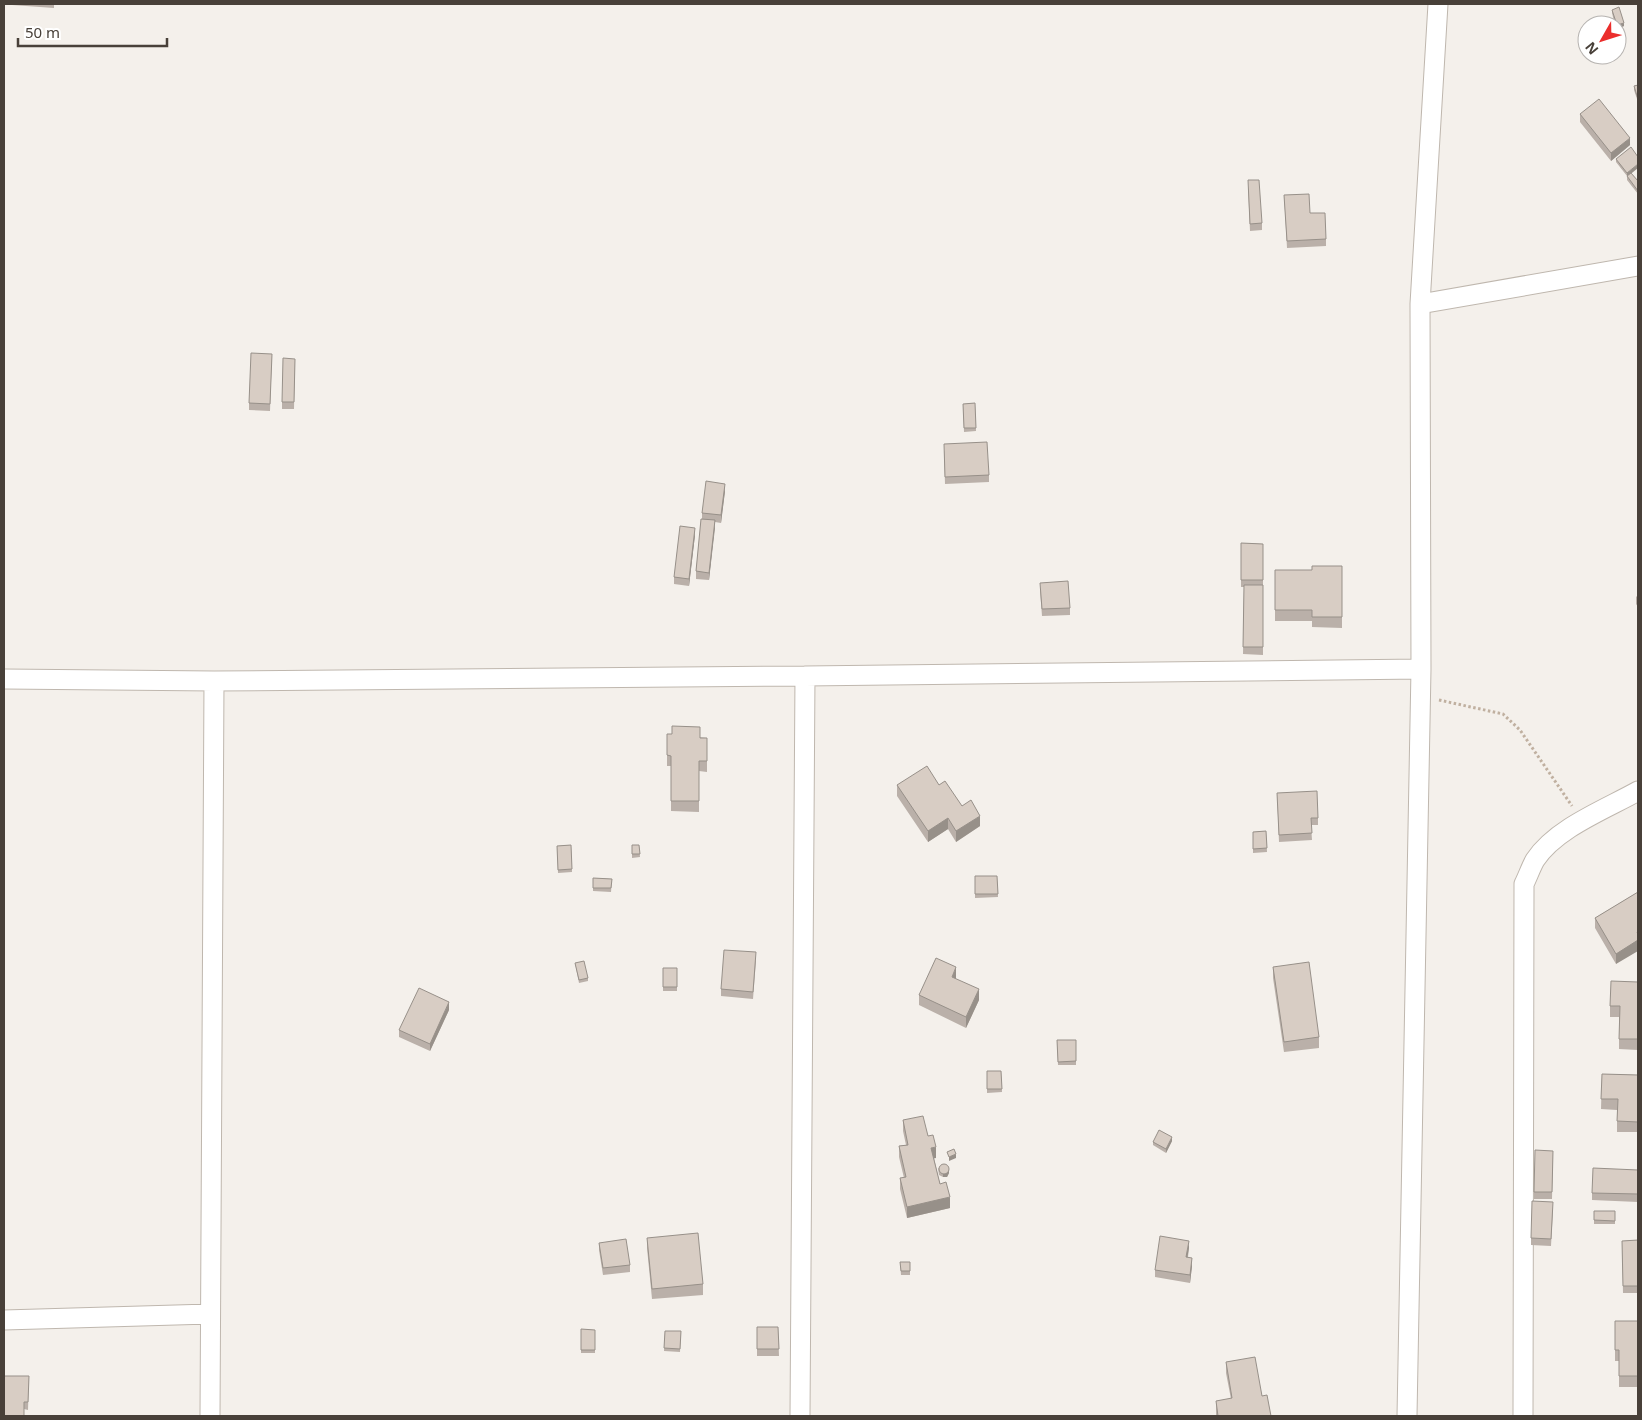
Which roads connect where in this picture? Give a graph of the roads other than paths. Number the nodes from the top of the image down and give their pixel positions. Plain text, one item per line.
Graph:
1 (1438, 4) edge
2 (1638, 266) edge
3 (1420, 304) junction
4 (1421, 669) junction
5 (806, 676) junction
6 (4, 679) edge
7 (214, 681) junction
8 (1638, 791) edge
9 (210, 1314) junction
10 (4, 1320) edge
11 (210, 1416) edge
12 (800, 1416) edge
13 (1407, 1416) edge
14 (1523, 1416) edge

1 - 3 street
2 - 3 street
3 - 4 street
4 - 5 street
4 - 13 street
5 - 7 street
5 - 12 street
6 - 7 street
7 - 9 street
8 - 14 street
9 - 10 street
9 - 11 street

